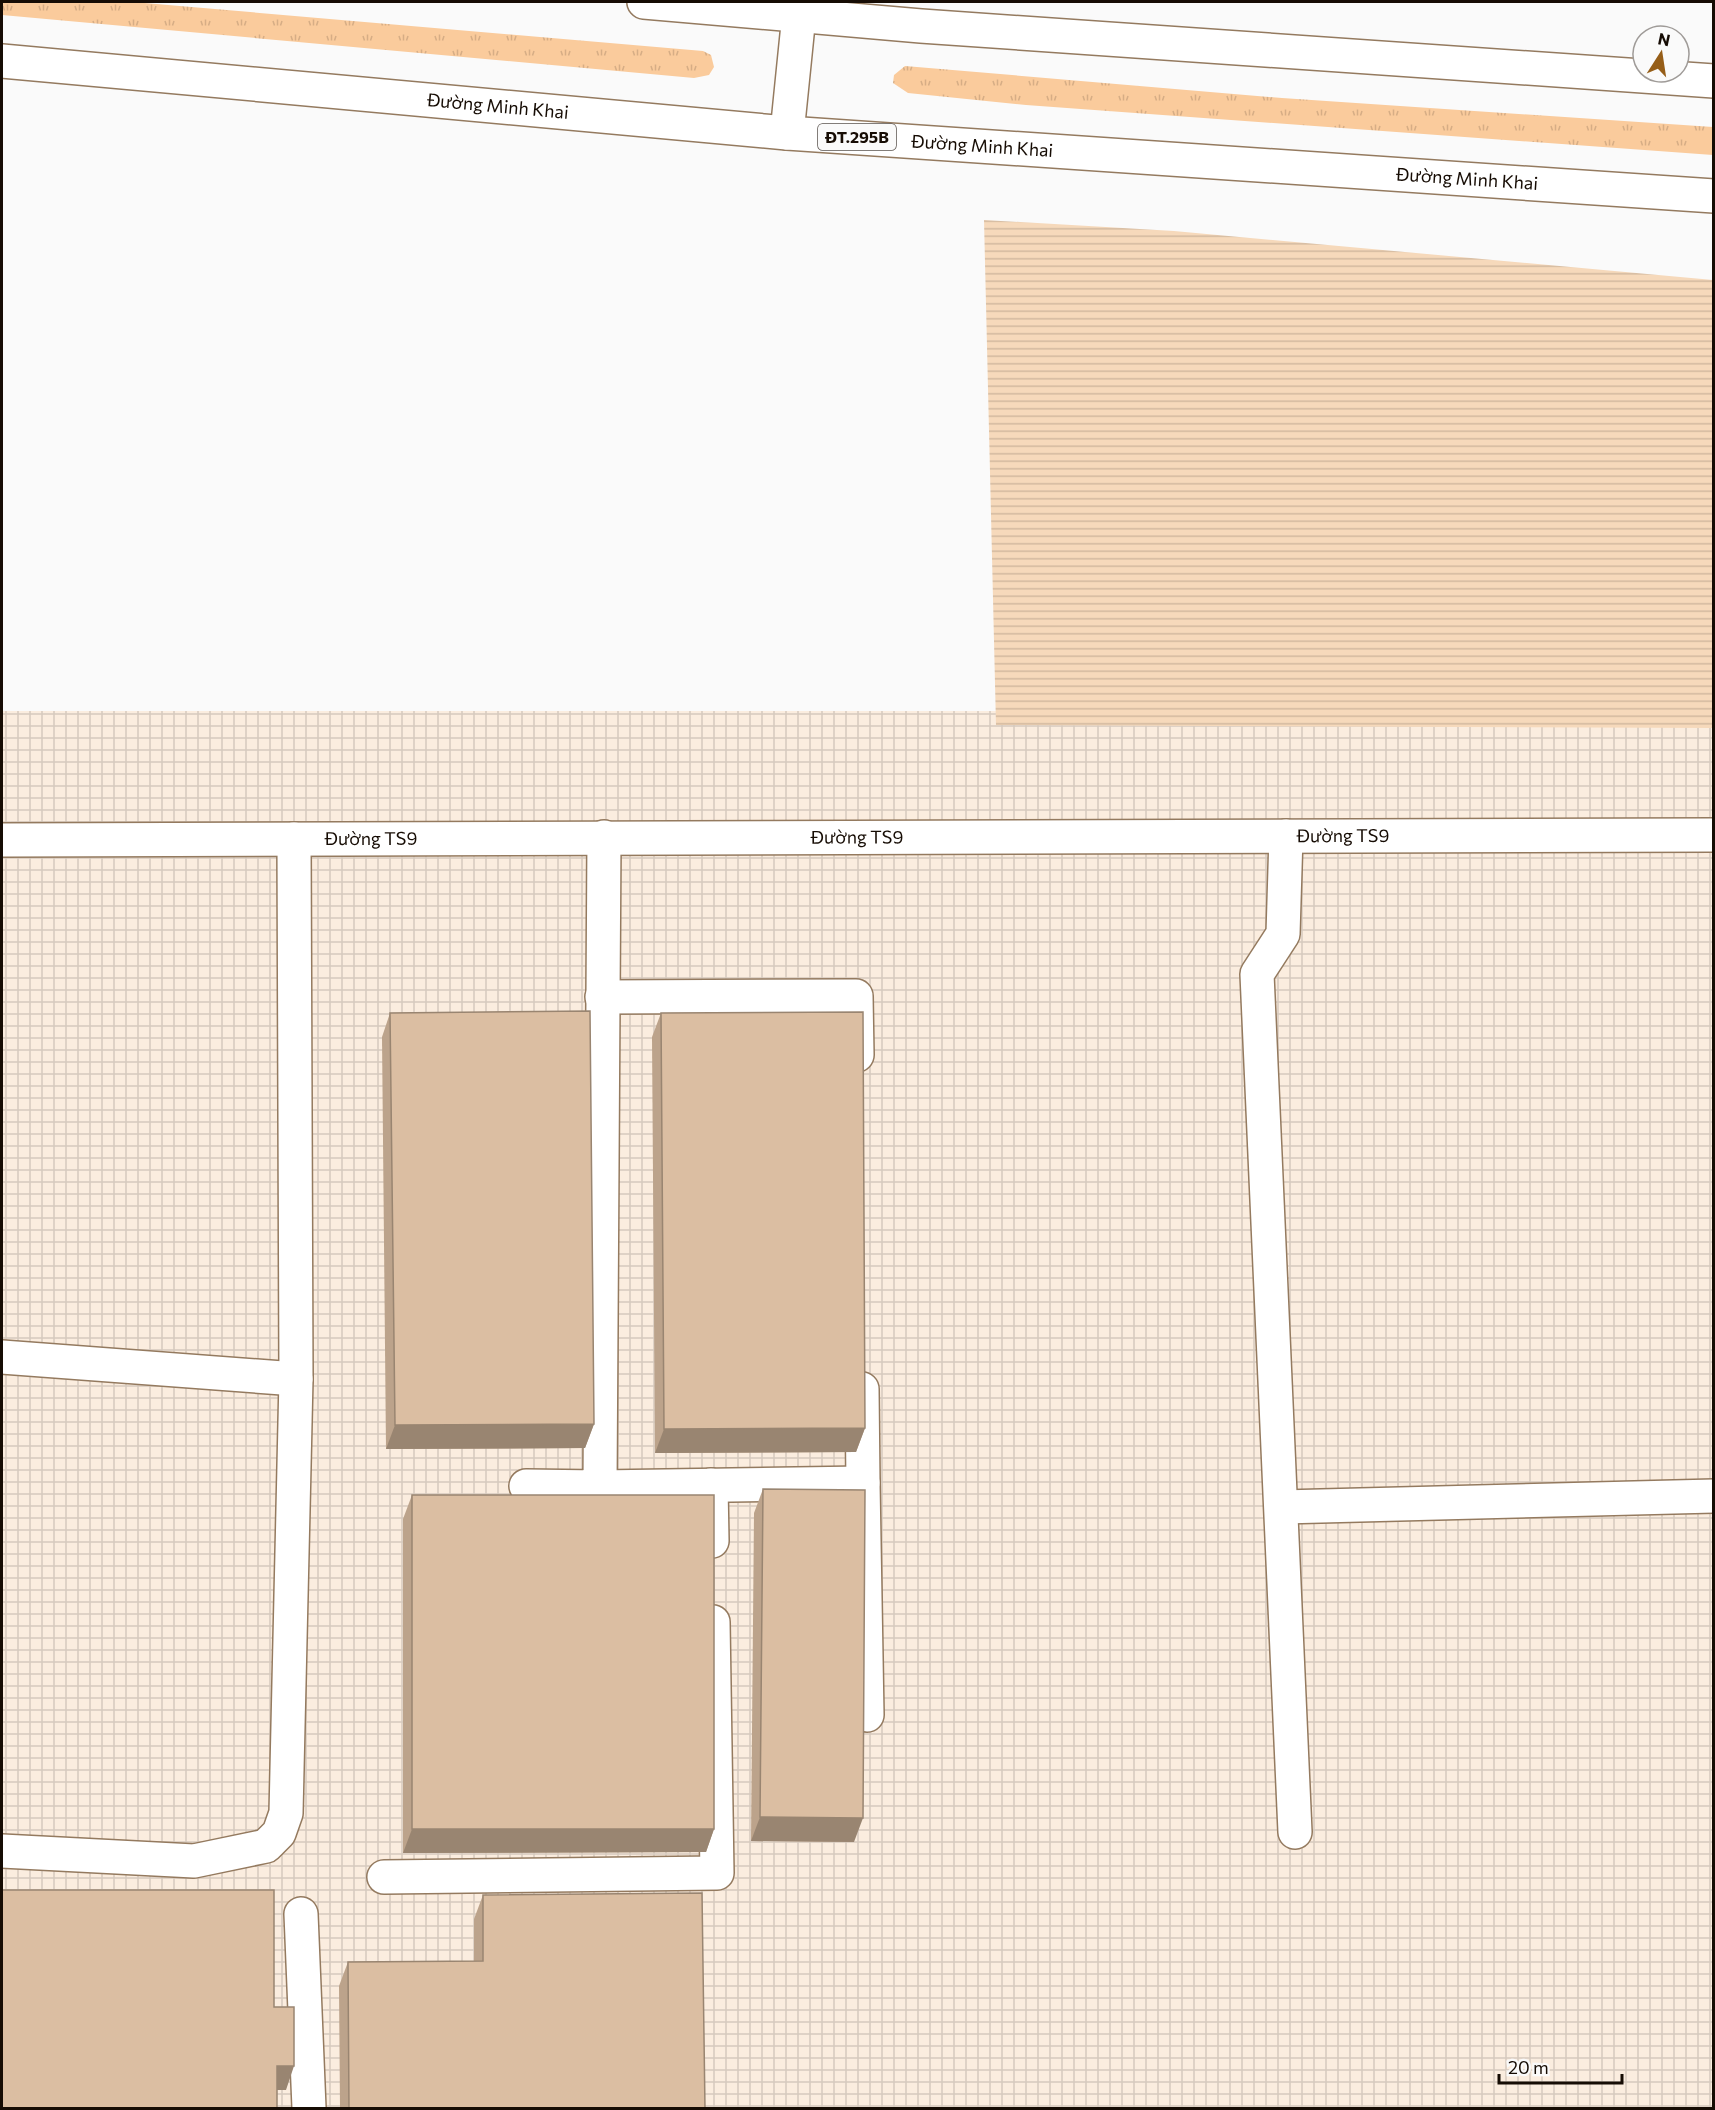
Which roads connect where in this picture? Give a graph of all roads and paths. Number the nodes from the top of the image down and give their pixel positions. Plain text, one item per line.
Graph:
1 (644, 2) edge
2 (799, 15) junction
3 (2, 61) edge
4 (1713, 81) edge
5 (787, 133) junction
6 (1713, 196) edge
7 (1286, 836) junction
8 (1713, 836) edge
9 (604, 837) junction
10 (294, 839) junction
11 (2, 840) edge
12 (602, 998) junction
13 (857, 1091) edge
14 (2, 1357) edge
15 (861, 1364) edge
16 (296, 1379) junction
17 (863, 1483) junction
18 (711, 1485) junction
19 (526, 1486) dead end
20 (600, 1487) junction
21 (1713, 1496) edge
22 (1282, 1507) junction
23 (867, 1715) dead end
24 (1295, 1832) dead end
25 (2, 1851) edge
26 (384, 1877) dead end
27 (302, 1914) dead end
28 (309, 2109) edge

1 - 2 main road
2 - 4 main road
2 - 5 main road
3 - 5 main road, Đường Minh Khai / ĐT.295B
5 - 6 main road, Đường Minh Khai / ĐT.295B
7 - 8 main road, Đường TS9
7 - 9 main road, Đường TS9
7 - 22 main road
9 - 10 main road, Đường TS9
9 - 12 main road
10 - 11 main road, Đường TS9
10 - 16 main road
12 - 13 main road
12 - 20 main road
14 - 16 main road
15 - 17 main road
16 - 25 main road
17 - 18 main road
17 - 23 main road
18 - 20 main road
18 - 26 main road
19 - 20 main road
21 - 22 main road
22 - 24 main road
27 - 28 main road

